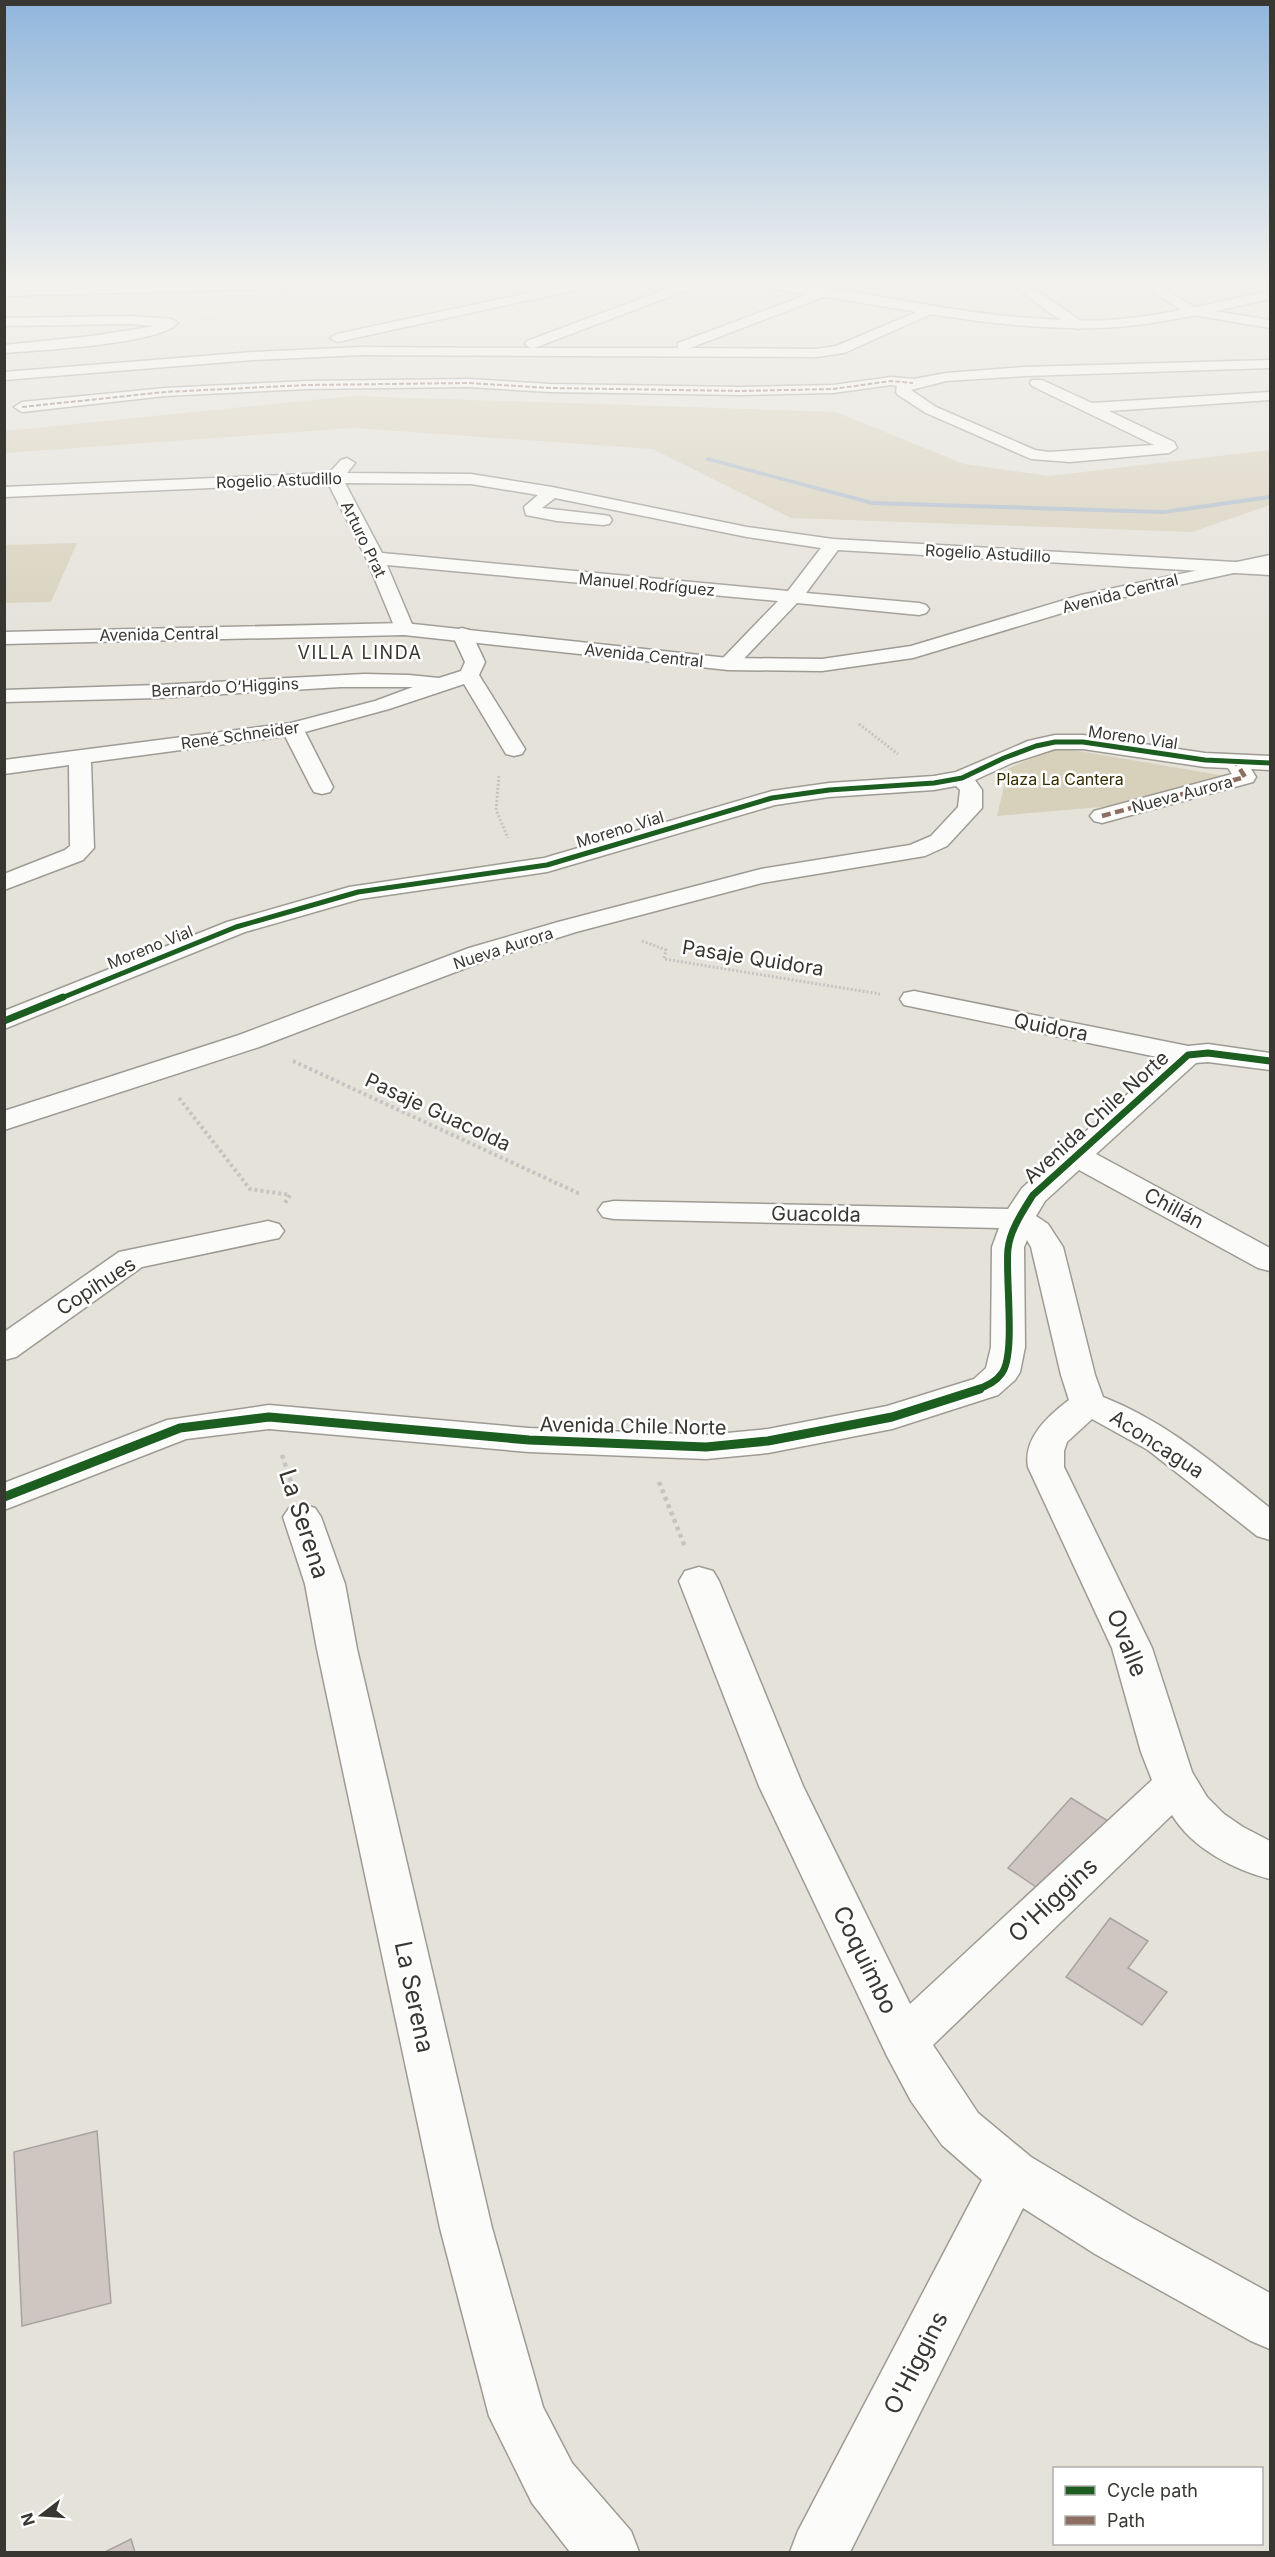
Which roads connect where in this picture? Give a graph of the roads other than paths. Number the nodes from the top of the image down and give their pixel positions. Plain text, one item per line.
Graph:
1 (57, 403) edge
2 (921, 403) edge
3 (1080, 403) edge
4 (1158, 403) edge
5 (1247, 403) edge
6 (22, 407) dead end
7 (1090, 408) junction
8 (1262, 410) dead end
9 (354, 456) dead end
10 (334, 478) junction
11 (4, 492) edge
12 (552, 492) junction
13 (747, 532) junction
14 (833, 544) junction
15 (375, 558) junction
16 (1270, 560) edge
17 (1230, 567) junction
18 (1270, 570) edge
19 (792, 598) junction
20 (919, 609) dead end
21 (404, 629) junction
22 (462, 634) junction
23 (4, 638) edge
24 (728, 664) junction
25 (469, 675) junction
26 (446, 685) junction
27 (4, 696) edge
28 (1074, 723) dead end
29 (292, 729) junction
30 (1055, 742) junction
31 (514, 749) dead end
32 (81, 758) junction
33 (1254, 762) edge
34 (4, 767) edge
35 (962, 778) junction
36 (322, 787) dead end
37 (1102, 816) dead end
38 (4, 883) edge
39 (914, 999) road end
40 (4, 1021) edge
41 (1188, 1055) junction
42 (1267, 1062) edge
43 (4, 1121) edge
44 (1077, 1156) junction
45 (614, 1210) road end
46 (1018, 1219) junction
47 (268, 1231) road end
48 (1270, 1261) edge
49 (4, 1348) edge
50 (1088, 1404) junction
51 (4, 1497) edge
52 (302, 1517) road end
53 (1270, 1527) edge
54 (699, 1581) road end
55 (1176, 1784) junction
56 (1270, 1861) edge
57 (904, 2041) junction
58 (1013, 2174) junction
59 (1270, 2322) edge
60 (610, 2553) edge
61 (819, 2553) edge

1 - 6 street
2 - 7 street
3 - 7 street
4 - 7 street
5 - 8 street
9 - 10 street, Arturo Prat
10 - 11 street, Rogelio Astudillo
10 - 12 street, Rogelio Astudillo
10 - 15 street, Arturo Prat
12 - 13 street, Rogelio Astudillo
12 - 13 street, Rogelio Astudillo
13 - 14 street, Rogelio Astudillo
14 - 17 street, Rogelio Astudillo
14 - 19 street
15 - 19 street, Manuel Rodríguez
15 - 21 street, Arturo Prat
16 - 17 street, Avenida Central
17 - 18 street
17 - 24 street, Avenida Central
19 - 20 street, Manuel Rodríguez
19 - 24 street
21 - 22 street, Avenida Central
21 - 23 street, Avenida Central
22 - 24 street, Avenida Central
22 - 25 street
25 - 26 street, René Schneider
25 - 31 street
26 - 27 street, Bernardo O’Higgins
26 - 29 street, René Schneider
28 - 30 street, Moreno Vial
29 - 32 street, René Schneider
29 - 36 street
30 - 33 street, Moreno Vial
30 - 35 street, Moreno Vial
32 - 34 street, René Schneider
32 - 38 street
33 - 37 street, Nueva Aurora
35 - 40 street, Moreno Vial
35 - 43 street, Nueva Aurora
39 - 41 street, Quidora
41 - 42 street, Avenida Chile Norte
41 - 44 street, Avenida Chile Norte
44 - 46 street, Avenida Chile Norte
44 - 48 street, Chillán
45 - 46 street, Guacolda
46 - 50 street, Aconcagua
46 - 51 street, Avenida Chile Norte
47 - 49 street, Copihues
50 - 53 street, Aconcagua
50 - 55 street, Ovalle
52 - 60 street, La Serena
54 - 57 street, Coquimbo
55 - 56 street, Ovalle
55 - 57 street, O'Higgins
57 - 58 street, Coquimbo
58 - 59 street, Coquimbo
58 - 61 street, O'Higgins

